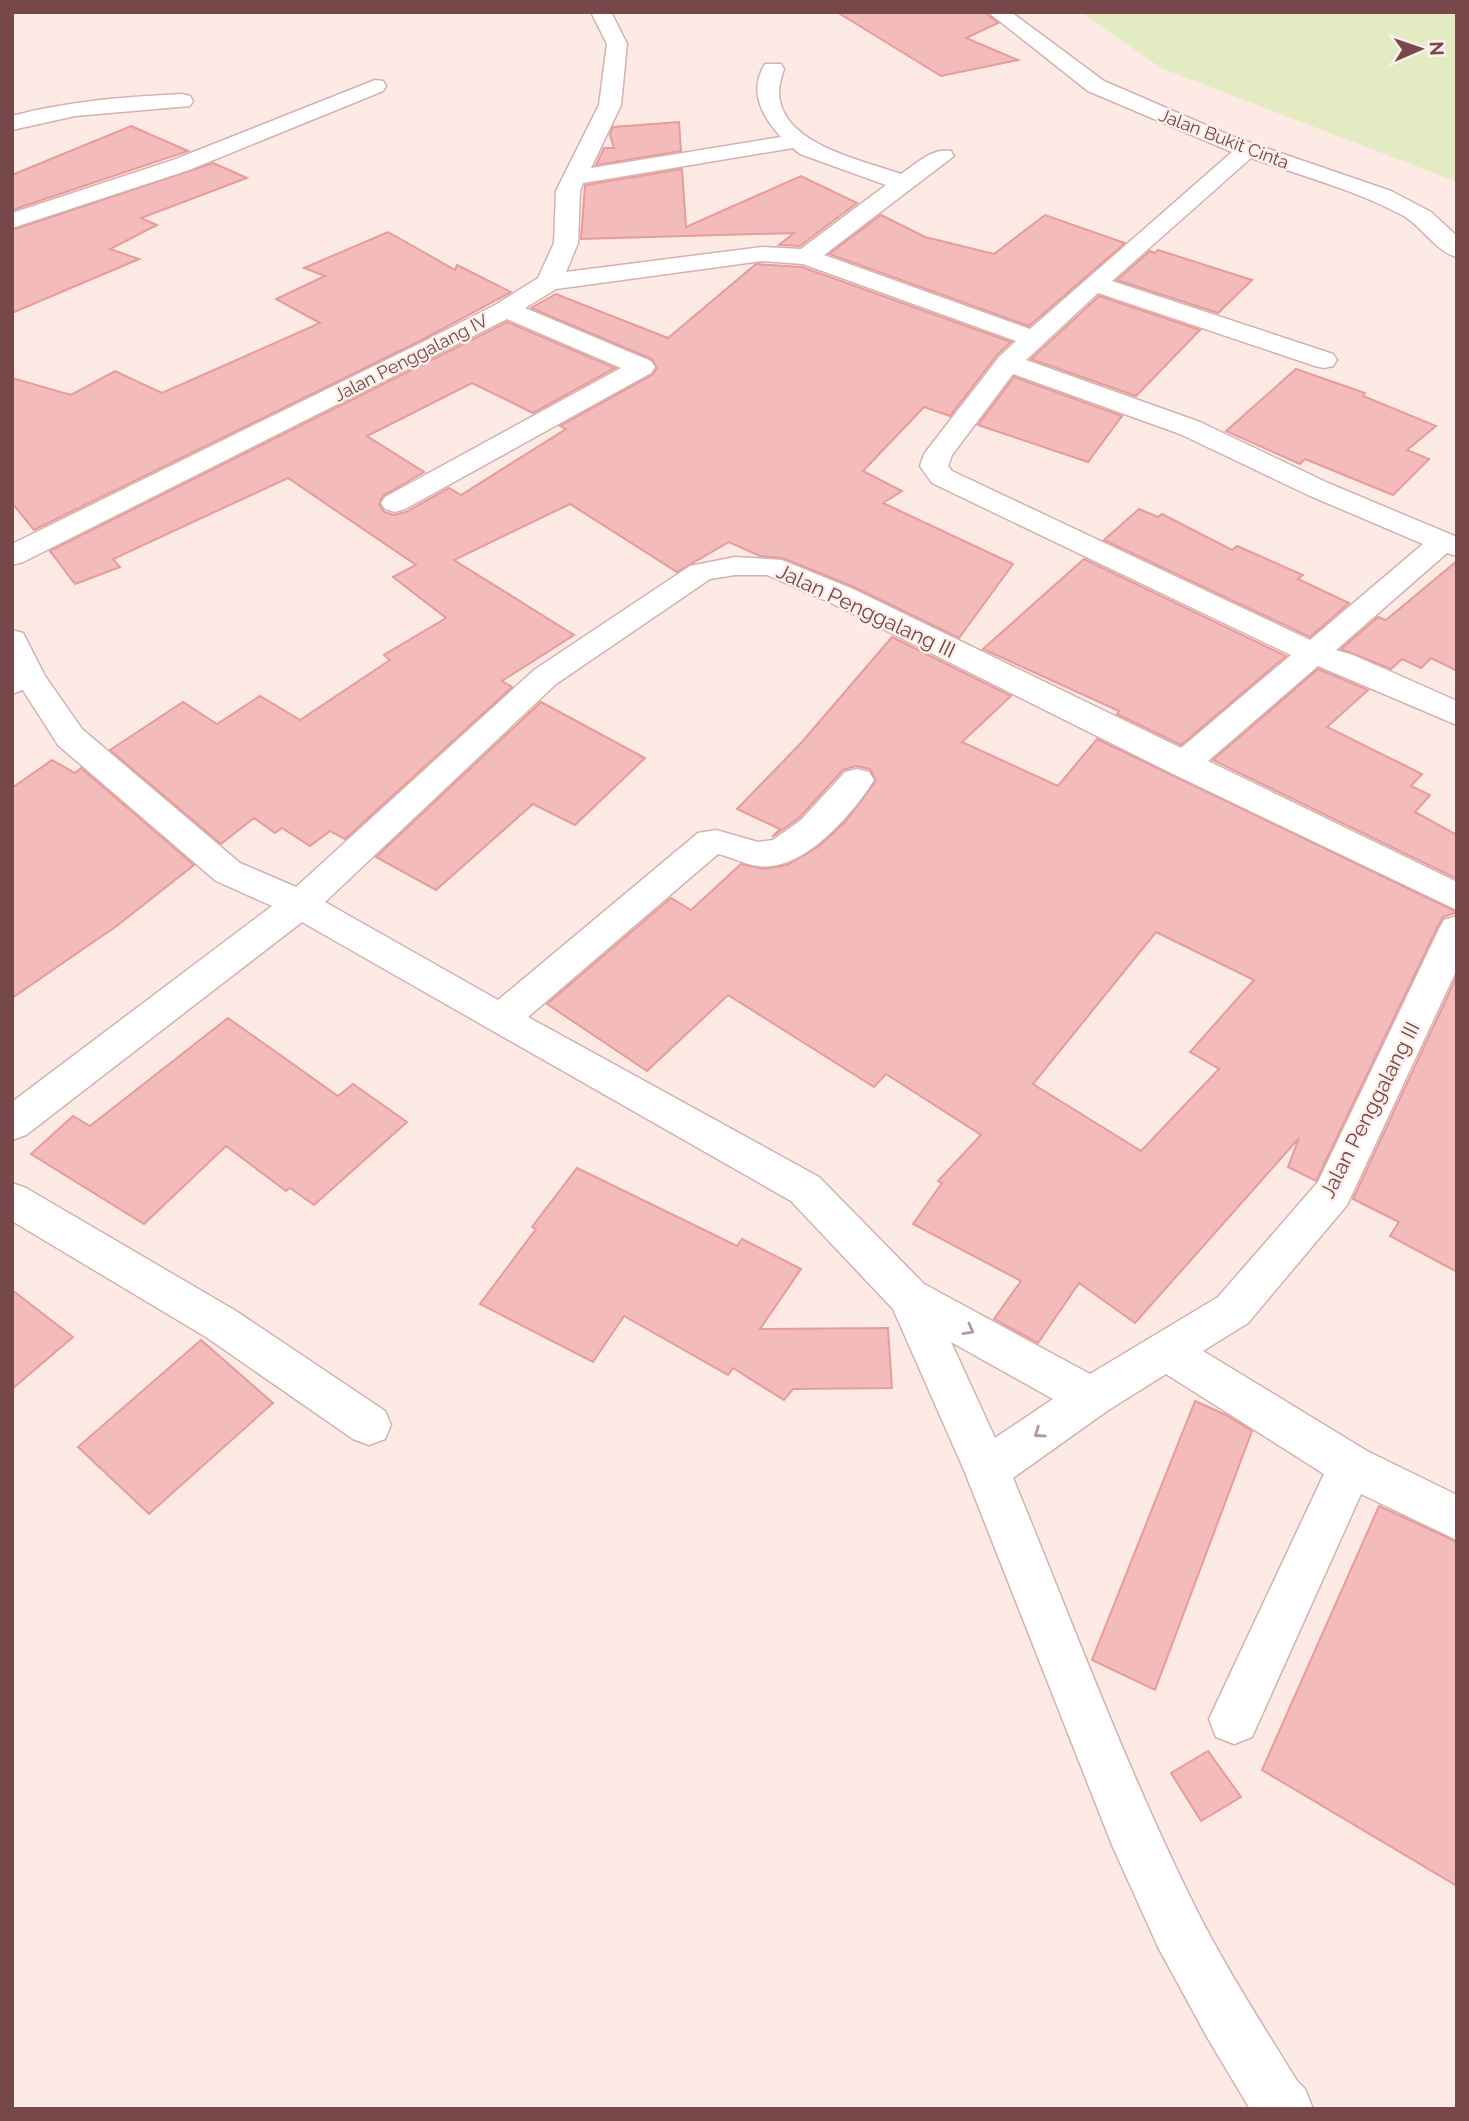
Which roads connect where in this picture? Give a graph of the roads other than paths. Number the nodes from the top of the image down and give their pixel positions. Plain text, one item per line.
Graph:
1 (601, 12) edge
2 (998, 12) edge
3 (773, 69) dead end
4 (375, 86) dead end
5 (182, 101) dead end
6 (12, 123) edge
7 (797, 141) junction
8 (1247, 150) junction
9 (943, 156) dead end
10 (573, 178) junction
11 (904, 183) junction
12 (12, 221) edge
13 (1457, 250) edge
14 (806, 257) junction
15 (549, 282) junction
16 (1094, 283) junction
17 (506, 309) junction
18 (1033, 339) junction
19 (1324, 360) dead end
20 (1008, 363) junction
21 (395, 503) dead end
22 (1450, 545) edge
23 (12, 556) edge
24 (12, 640) edge
25 (1314, 654) junction
26 (21, 681) edge
27 (1457, 714) edge
28 (1183, 765) junction
29 (857, 780) dead end
30 (1457, 897) edge
31 (300, 904) junction
32 (1457, 929) edge
33 (500, 1019) junction
34 (12, 1124) edge
35 (12, 1200) edge
36 (909, 1297) junction
37 (1166, 1351) junction
38 (1091, 1397) junction
39 (369, 1425) dead end
40 (1352, 1466) junction
41 (987, 1470) junction
42 (1457, 1518) edge
43 (1234, 1719) dead end
44 (1273, 2106) edge

1 - 10 street
2 - 8 street, Jalan Bukit Cinta
3 - 7 street
4 - 12 street
5 - 6 street
7 - 10 street
7 - 11 street
8 - 13 street, Jalan Bukit Cinta
8 - 16 street
9 - 11 street
10 - 15 street
11 - 14 street
14 - 15 street
14 - 18 street
15 - 17 street, Jalan Penggalang IV
16 - 18 street
16 - 19 street
17 - 21 street
17 - 23 street, Jalan Penggalang IV
18 - 20 street
20 - 22 street
20 - 25 street
22 - 25 street
24 - 26 street
25 - 27 street
25 - 28 street
26 - 31 street
28 - 30 street, Jalan Penggalang III
28 - 31 street, Jalan Penggalang III
29 - 33 street
31 - 33 street
31 - 34 street, Jalan Penggalang III
32 - 37 street, Jalan Penggalang III
33 - 36 street
35 - 39 street
36 -> 38 street
36 - 41 street
37 - 38 street, Jalan Penggalang III
37 - 40 street
38 -> 41 street, Jalan Penggalang III
40 - 42 street
40 - 43 street
41 - 44 street

